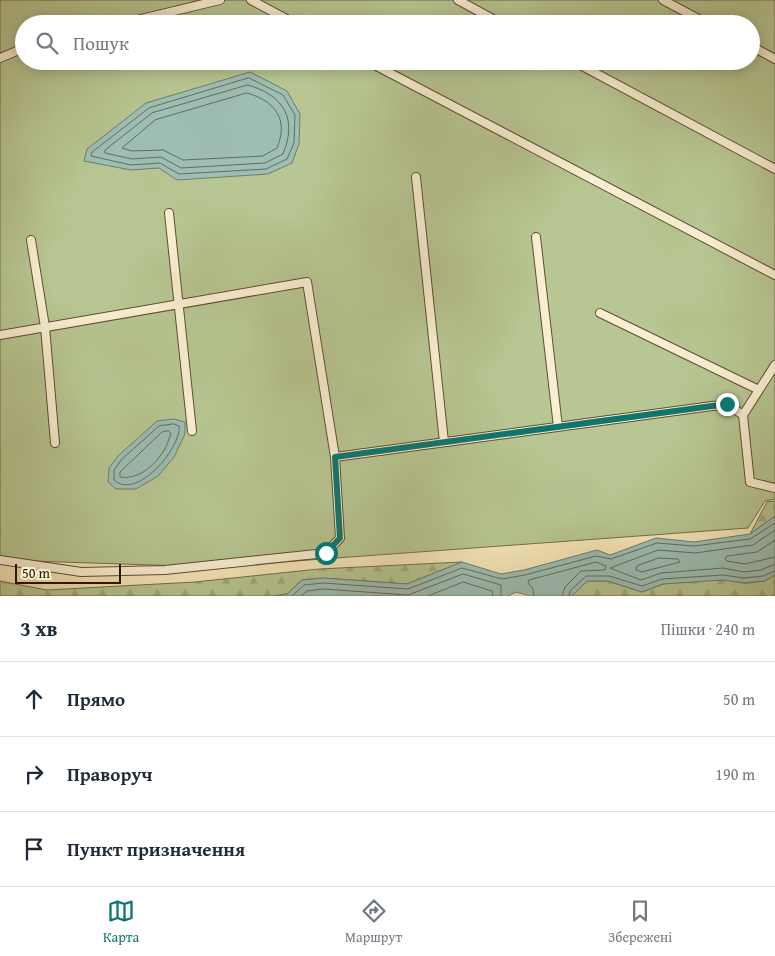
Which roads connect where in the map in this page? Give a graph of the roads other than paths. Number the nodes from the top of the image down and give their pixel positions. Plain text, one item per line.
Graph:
1 (220, 0) edge
2 (251, 0) edge
3 (458, 0) edge
4 (662, 0) edge
5 (158, 15) edge
6 (279, 15) edge
7 (486, 15) edge
8 (691, 15) edge
9 (760, 51) edge
10 (15, 52) edge
11 (0, 58) edge
12 (775, 59) edge
13 (384, 70) edge
14 (590, 70) edge
15 (775, 169) edge
16 (416, 177) dead end
17 (169, 213) dead end
18 (536, 237) dead end
19 (31, 240) dead end
20 (775, 275) edge
21 (178, 304) junction
22 (600, 313) dead end
23 (45, 327) junction
24 (0, 335) edge
25 (775, 365) edge
26 (759, 390) junction
27 (743, 415) junction
28 (558, 427) junction
29 (192, 431) dead end
30 (444, 442) junction
31 (55, 443) dead end
32 (335, 457) junction
33 (775, 488) edge
34 (0, 560) edge

1 - 5 lane
2 - 6 lane
3 - 7 lane
4 - 8 lane
9 - 12 lane
10 - 11 lane
13 - 20 lane
14 - 15 lane
16 - 30 lane
17 - 21 lane
18 - 28 lane
19 - 23 lane
21 - 23 lane
21 - 29 lane
21 - 32 lane
22 - 26 lane
23 - 24 lane
23 - 31 lane
25 - 26 lane
26 - 27 lane
27 - 28 lane
27 - 33 lane
28 - 30 lane
30 - 32 lane
32 - 34 lane

